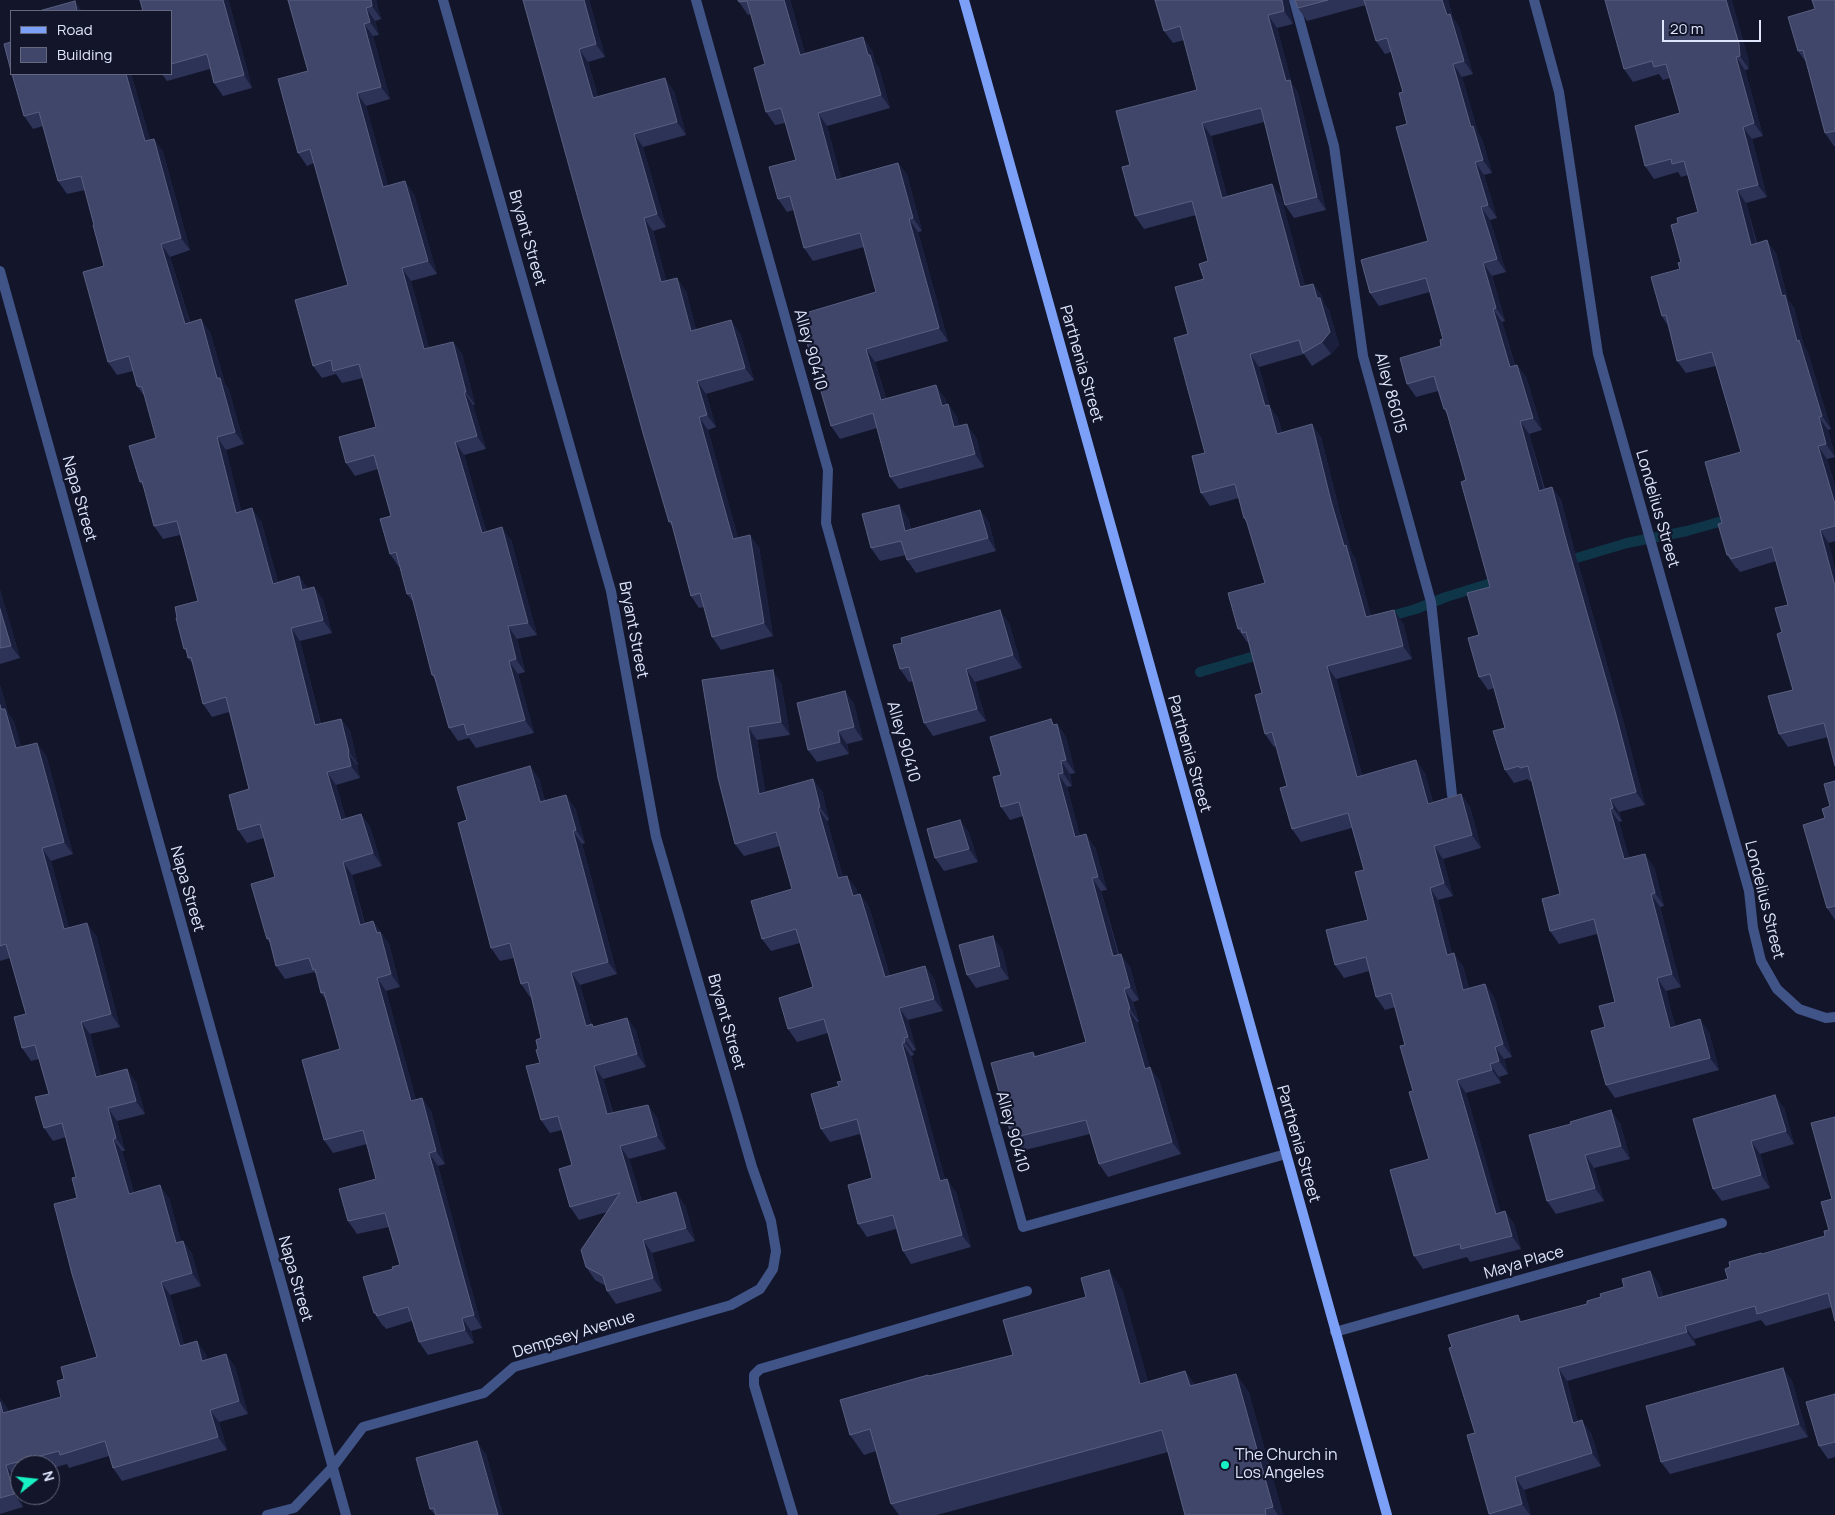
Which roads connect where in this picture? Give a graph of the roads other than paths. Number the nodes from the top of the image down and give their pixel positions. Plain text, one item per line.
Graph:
1 (444, 0) edge
2 (696, 0) edge
3 (964, 0) edge
4 (1294, 0) edge
5 (1534, 0) edge
6 (0, 271) edge
7 (1452, 795) edge
8 (1835, 1017) edge
9 (1286, 1154) junction
10 (1722, 1223) dead end
11 (773, 1269) joint
12 (1028, 1291) dead end
13 (1335, 1332) junction
14 (332, 1468) junction
15 (267, 1515) edge
16 (346, 1515) edge
17 (793, 1515) edge
18 (1387, 1515) edge

1 - 11 street, Bryant Street
2 - 9 street, Alley 90410
3 - 9 main road, Parthenia Street
4 - 7 street, Alley 86015
5 - 8 street, Londelius Street
6 - 14 street, Napa Street
9 - 13 main road, Parthenia Street
10 - 13 street, Maya Place
11 - 14 street, Dempsey Avenue
12 - 17 street
13 - 18 main road, Parthenia Street
14 - 15 street, Dempsey Avenue
14 - 16 street, Napa Street

